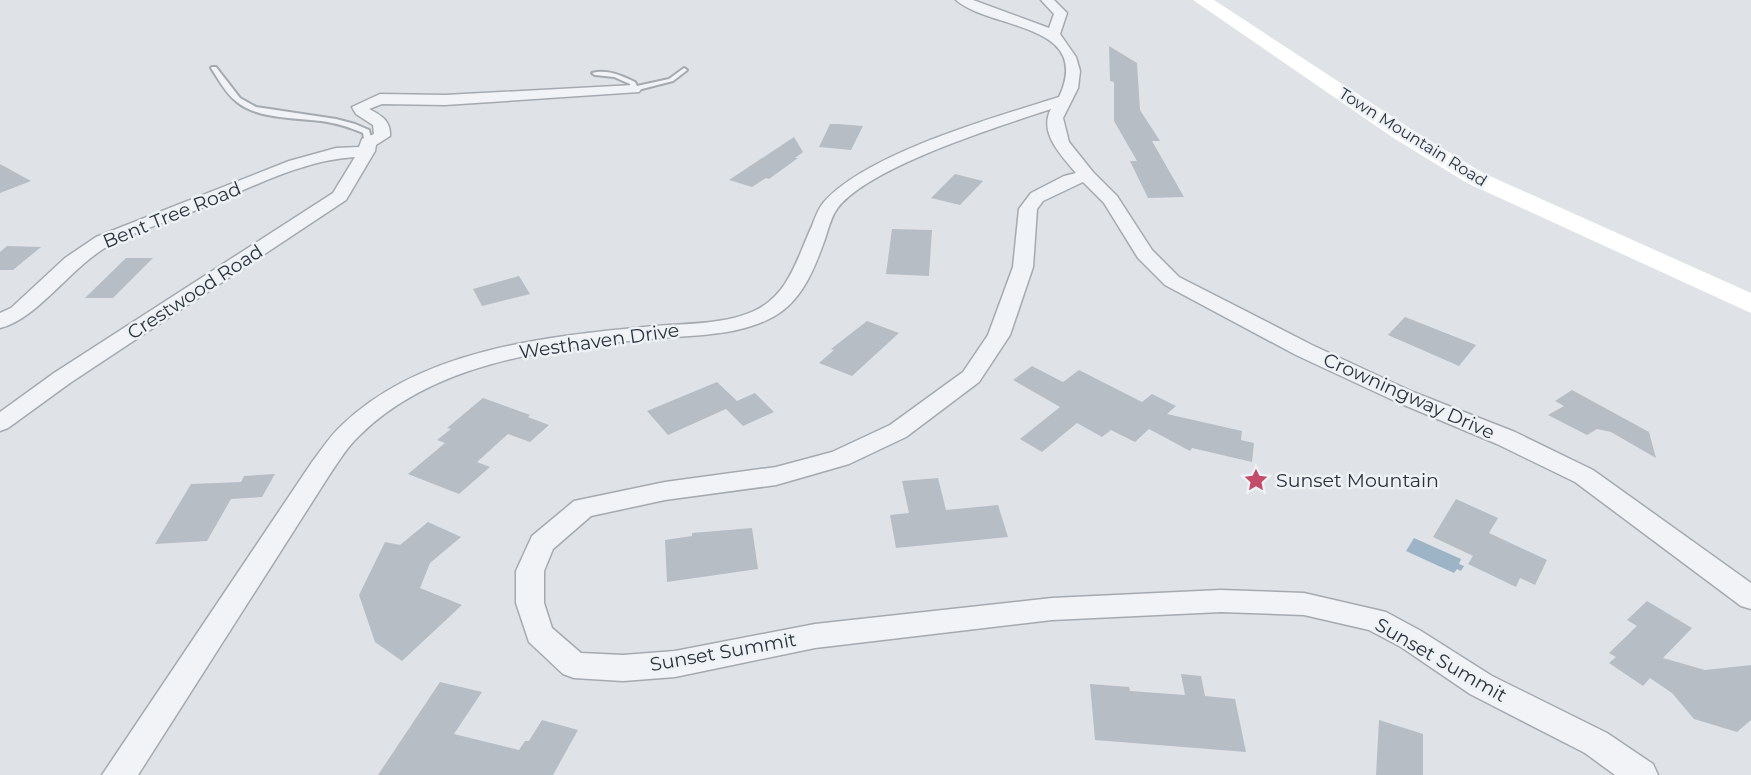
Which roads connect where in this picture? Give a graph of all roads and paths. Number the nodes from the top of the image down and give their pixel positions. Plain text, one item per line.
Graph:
1 (962, 0) edge
2 (1047, 0) edge
3 (1202, 0) edge
4 (1053, 34) junction
5 (214, 68) dead end
6 (684, 70) dead end
7 (595, 73) dead end
8 (634, 89) junction
9 (1065, 100) junction
10 (367, 146) junction
11 (1087, 176) junction
12 (1751, 304) edge
13 (0, 322) edge
14 (0, 423) edge
15 (1751, 598) edge
16 (119, 775) edge
17 (1641, 775) edge

1 - 4 street
2 - 4 street
3 - 12 main road, Town Mountain Road
4 - 9 street
5 - 10 lane
6 - 8 lane
7 - 8 lane
8 - 10 street, Crestwood Road
9 - 11 street
9 - 16 street, Westhaven Drive
10 - 13 street, Bent Tree Road
10 - 14 street, Crestwood Road
11 - 15 street, Crowningway Drive
11 - 17 street, Sunset Summit

